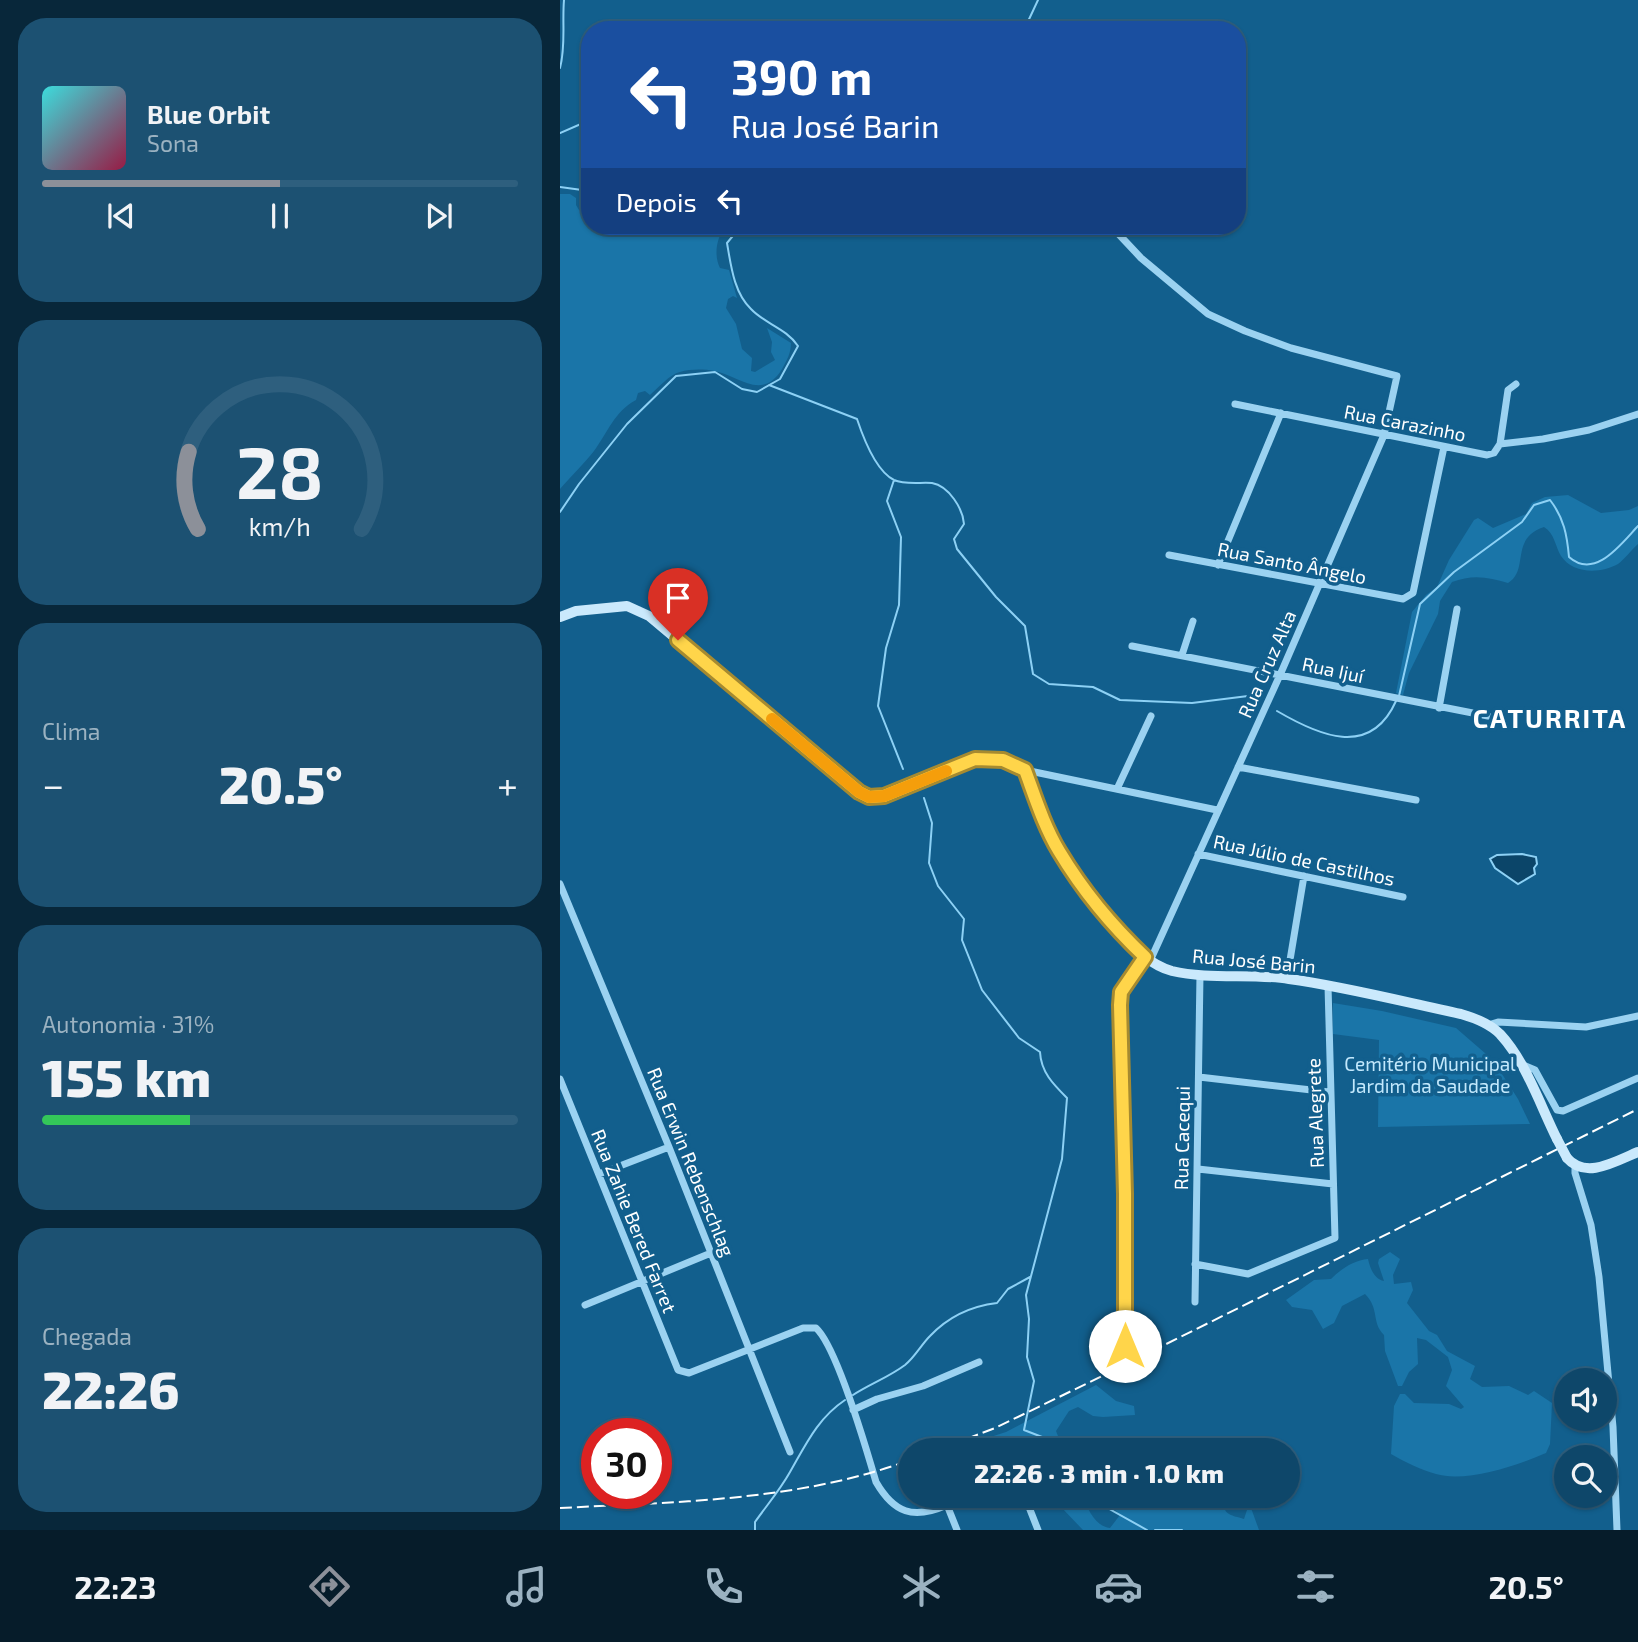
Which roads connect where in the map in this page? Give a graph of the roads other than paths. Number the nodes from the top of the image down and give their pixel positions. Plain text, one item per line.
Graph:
1 (1119, 235) edge
2 (1516, 384) dead end
3 (1235, 404) dead end
4 (1281, 413) junction
5 (1638, 414) edge
6 (1384, 435) junction
7 (1500, 444) junction
8 (1444, 447) junction
9 (1169, 555) dead end
10 (1218, 565) junction
11 (1320, 584) junction
12 (1457, 610) dead end
13 (560, 617) edge
14 (1192, 621) dead end
15 (1132, 646) dead end
16 (1182, 655) junction
17 (1280, 675) junction
18 (1439, 708) junction
19 (1151, 716) dead end
20 (1488, 716) dead end
21 (1238, 767) junction
22 (1025, 770) junction
23 (1117, 789) junction
24 (1416, 800) dead end
25 (1217, 810) junction
26 (1198, 854) junction
27 (1304, 876) junction
28 (560, 884) edge
29 (1403, 897) dead end
30 (1147, 959) junction
31 (1200, 975) junction
32 (1287, 978) junction
33 (1328, 986) junction
34 (1638, 1016) edge
35 (1488, 1025) junction
36 (1519, 1064) junction
37 (1199, 1077) junction
38 (1638, 1078) edge
39 (560, 1079) edge
40 (1329, 1092) junction
41 (669, 1147) junction
42 (1638, 1152) edge
43 (1571, 1162) junction
44 (1198, 1169) junction
45 (599, 1174) junction
46 (1333, 1184) junction
47 (710, 1253) junction
48 (1195, 1265) junction
49 (641, 1281) junction
50 (1195, 1302) dead end
51 (585, 1305) dead end
52 (1125, 1346) dead end
53 (749, 1349) junction
54 (979, 1362) dead end
55 (853, 1410) junction
56 (790, 1452) dead end
57 (898, 1508) edge
58 (898, 1508) edge
59 (938, 1508) edge
60 (948, 1508) edge
61 (1029, 1508) edge
62 (957, 1530) edge
63 (1038, 1530) edge
64 (1617, 1530) edge

1 - 6 street, Rua Cruz Alta
2 - 7 street
3 - 4 street, Rua Carazinho
4 - 6 street, Rua Carazinho
4 - 10 street
5 - 7 street
6 - 8 street, Rua Carazinho
6 - 11 street, Rua Cruz Alta
7 - 8 street, Rua Carazinho
8 - 11 street, Rua Santo Ângelo
9 - 10 street, Rua Santo Ângelo
10 - 11 street, Rua Santo Ângelo
11 - 17 street, Rua Cruz Alta
12 - 18 street
13 - 22 main road
14 - 16 street
15 - 16 street, Rua Ijuí
16 - 17 street, Rua Ijuí
17 - 18 street, Rua Ijuí
17 - 21 street, Rua Cruz Alta
18 - 20 street, Rua Ijuí
19 - 23 street
21 - 24 street
21 - 25 street, Rua Cruz Alta
22 - 23 street
22 - 30 main road, Rua José Barin
23 - 25 street
25 - 26 street, Rua Cruz Alta
26 - 27 street, Rua Júlio de Castilhos
26 - 30 street, Rua Cruz Alta
27 - 29 street, Rua Júlio de Castilhos
27 - 32 street
28 - 41 street, Rua Erwin Rebenschlag
30 - 31 main road, Rua José Barin
30 - 52 street, Rua Cruz Alta
31 - 32 main road, Rua José Barin
31 - 37 street, Rua Cacequi
32 - 33 main road, Rua José Barin
33 - 35 main road, Rua José Barin
33 - 40 street, Rua Alegrete
34 - 35 street
35 - 36 main road, Rua José Barin
36 - 38 street
36 - 43 main road, Rua José Barin, bridge
37 - 40 street
37 - 44 street, Rua Cacequi
39 - 45 street, Rua Zahie Bered Farret
40 - 46 street, Rua Alegrete
41 - 45 street
41 - 47 street, Rua Erwin Rebenschlag
42 - 43 main road
43 - 64 street
44 - 46 street
44 - 48 street, Rua Cacequi
45 - 49 street, Rua Zahie Bered Farret
46 - 48 street, Rua Alegrete
47 - 49 street
47 - 53 street, Rua Erwin Rebenschlag
48 - 50 street, Rua Cacequi
49 - 51 street
49 - 53 street, Rua Zahie Bered Farret
53 - 55 street
53 - 56 street, Rua Erwin Rebenschlag
54 - 55 street
55 - 57 street
58 - 59 street
60 - 62 street
61 - 63 street

